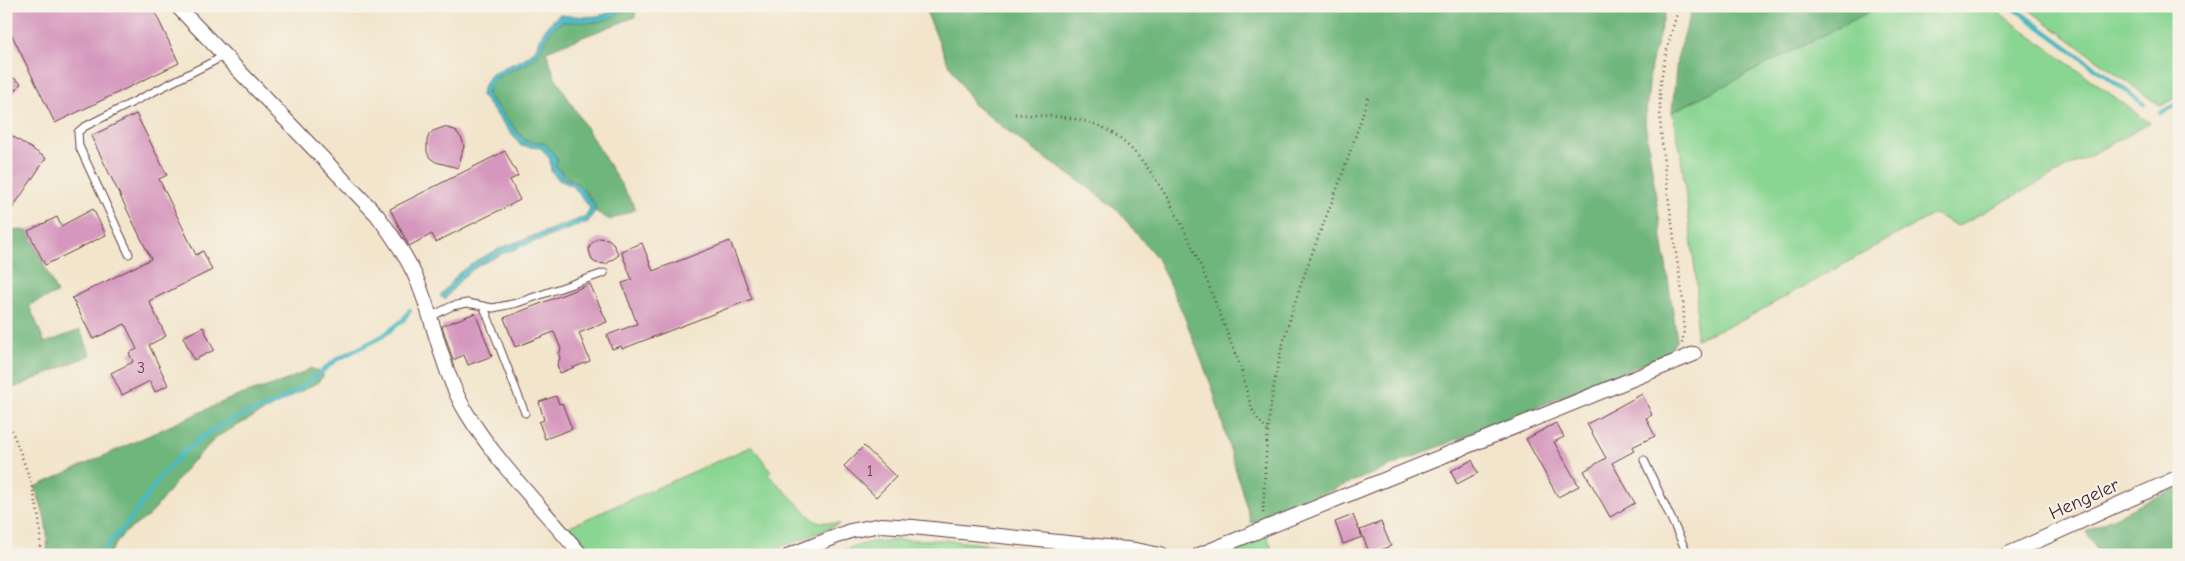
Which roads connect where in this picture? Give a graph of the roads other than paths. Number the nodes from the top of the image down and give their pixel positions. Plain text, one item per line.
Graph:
1 (177, 6) edge
2 (224, 56) junction
3 (129, 254) dead end
4 (604, 273) dead end
5 (484, 307) junction
6 (430, 317) junction
7 (1694, 354) dead end
8 (525, 412) dead end
9 (1644, 460) dead end
10 (2179, 477) edge
11 (581, 555) edge
12 (790, 555) edge
13 (1160, 555) edge
14 (1199, 555) edge
15 (1688, 555) edge
16 (2006, 555) edge

1 - 2 street
2 - 3 lane
2 - 6 street
4 - 5 lane
5 - 6 lane
5 - 8 lane
6 - 11 street
7 - 14 street
9 - 15 lane
10 - 16 street, Hengeler
12 - 13 street

